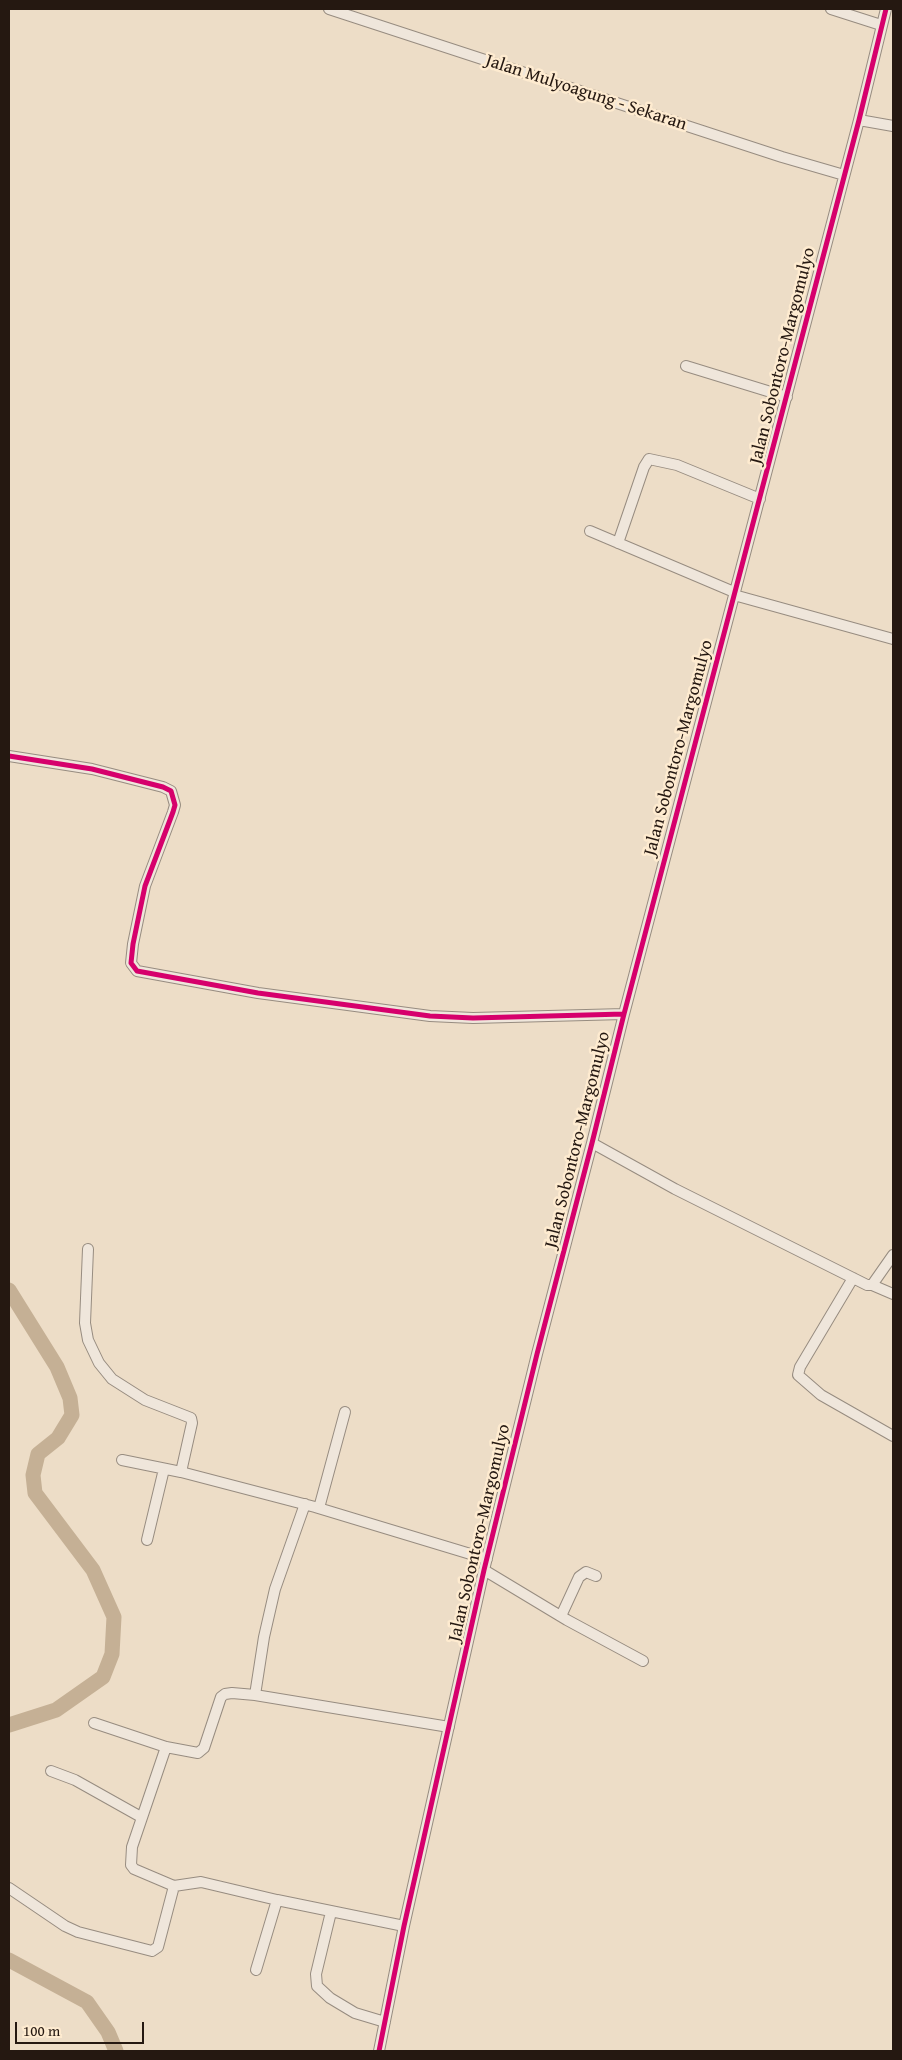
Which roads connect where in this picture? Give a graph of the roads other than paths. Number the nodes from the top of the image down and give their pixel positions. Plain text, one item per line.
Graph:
1 (329, 9) edge
2 (831, 9) edge
3 (886, 9) edge
4 (881, 25) junction
5 (859, 120) junction
6 (893, 126) edge
7 (844, 175) junction
8 (686, 366) dead end
9 (786, 397) junction
10 (760, 500) junction
11 (590, 531) dead end
12 (618, 543) junction
13 (734, 594) junction
14 (893, 639) edge
15 (9, 756) edge
16 (624, 1014) junction
17 (592, 1143) junction
18 (88, 1249) dead end
19 (893, 1254) edge
20 (853, 1278) junction
21 (872, 1285) junction
22 (893, 1294) edge
23 (345, 1412) dead end
24 (893, 1436) edge
25 (122, 1460) dead end
26 (164, 1469) junction
27 (181, 1472) junction
28 (305, 1504) junction
29 (319, 1508) junction
30 (147, 1540) dead end
31 (487, 1559) junction
32 (484, 1570) junction
33 (596, 1576) dead end
34 (560, 1616) junction
35 (644, 1661) dead end
36 (255, 1695) junction
37 (94, 1723) dead end
38 (449, 1727) junction
39 (166, 1747) junction
40 (51, 1771) dead end
41 (141, 1817) junction
42 (174, 1886) junction
43 (9, 1888) edge
44 (277, 1900) junction
45 (331, 1912) junction
46 (404, 1926) junction
47 (256, 1970) dead end
48 (385, 2022) junction
49 (380, 2051) edge

1 - 7 street, Jalan Mulyoagung - Sekaran
2 - 4 street
3 - 4 street, Jalan Sobontoro-Margomulyo
4 - 5 street, Jalan Sobontoro-Margomulyo
5 - 6 street
5 - 7 street, Jalan Sobontoro-Margomulyo
7 - 9 street, Jalan Sobontoro-Margomulyo
8 - 9 street
9 - 10 street, Jalan Sobontoro-Margomulyo
10 - 12 street
10 - 13 street, Jalan Sobontoro-Margomulyo
11 - 12 street
12 - 13 street
13 - 14 street
13 - 16 street, Jalan Sobontoro-Margomulyo
15 - 16 street
16 - 17 street, Jalan Sobontoro-Margomulyo
17 - 20 street
17 - 31 street, Jalan Sobontoro-Margomulyo
18 - 27 street
19 - 21 street
20 - 21 street
20 - 24 street
21 - 22 street
23 - 29 street
25 - 26 street
26 - 27 street
26 - 30 street
27 - 28 street
28 - 29 street
28 - 36 street
29 - 31 street
31 - 32 street, Jalan Sobontoro-Margomulyo
32 - 34 street
32 - 38 street, Jalan Sobontoro-Margomulyo
33 - 34 street
34 - 35 street
36 - 38 street
36 - 39 street
37 - 39 street
38 - 46 street, Jalan Sobontoro-Margomulyo
39 - 41 street
40 - 41 street
41 - 42 street
42 - 43 street
42 - 44 street
44 - 45 street
44 - 47 street
45 - 46 street
45 - 48 street
46 - 48 street, Jalan Sobontoro-Margomulyo
48 - 49 street, Jalan Sobontoro-Margomulyo

